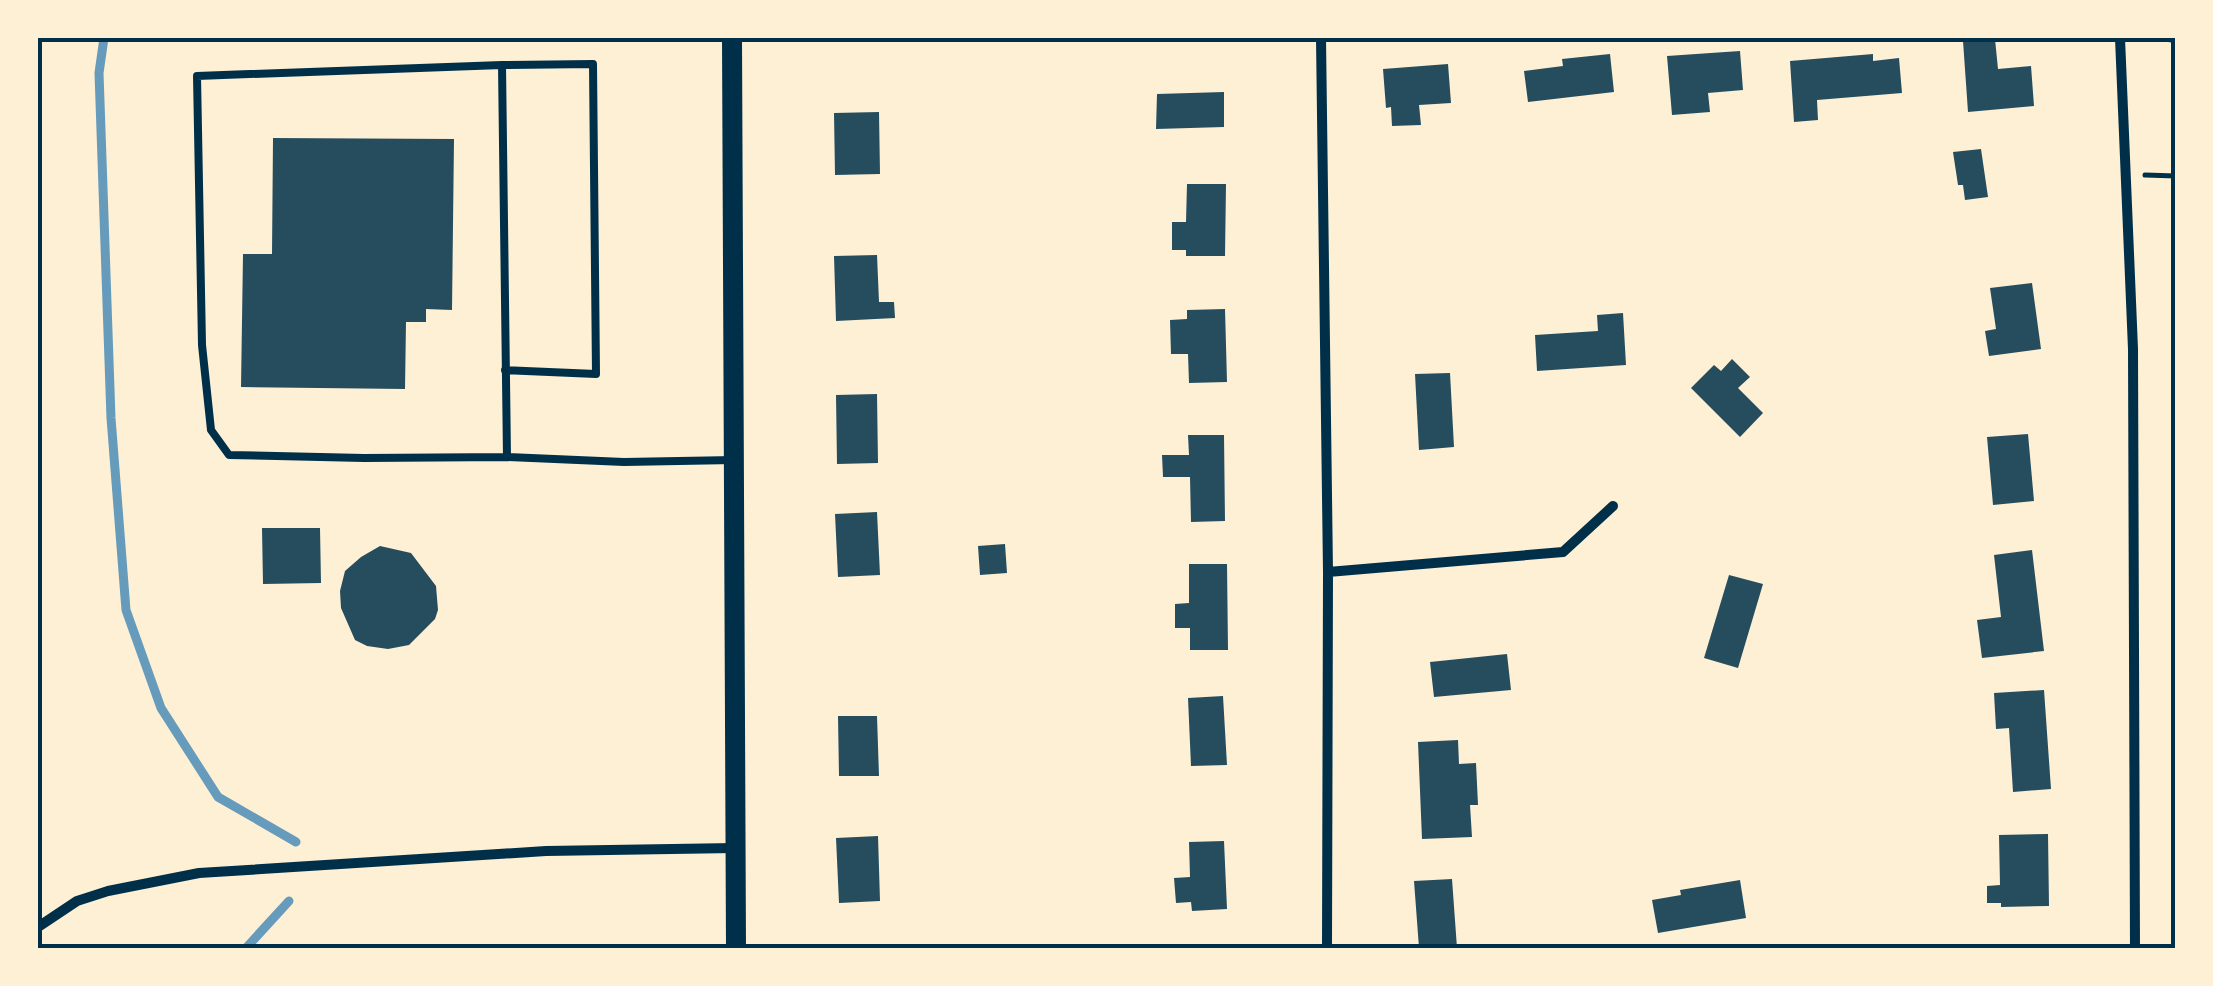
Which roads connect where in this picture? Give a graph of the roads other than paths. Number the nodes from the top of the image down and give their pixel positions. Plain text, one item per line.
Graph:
1 (732, 38) edge
2 (1321, 38) edge
3 (2120, 38) edge
4 (502, 65) junction
5 (505, 370) junction
6 (509, 457) junction
7 (734, 460) junction
8 (1613, 506) dead end
9 (1328, 572) junction
10 (736, 848) junction
11 (38, 927) edge
12 (736, 948) edge
13 (1327, 948) edge
14 (2134, 948) edge

1 - 7 main road
2 - 9 street
3 - 14 street
4 - 5 lane
4 - 5 lane
4 - 6 lane
5 - 6 lane
6 - 7 lane
7 - 10 main road
8 - 9 street
9 - 13 street
10 - 11 street
10 - 12 main road

